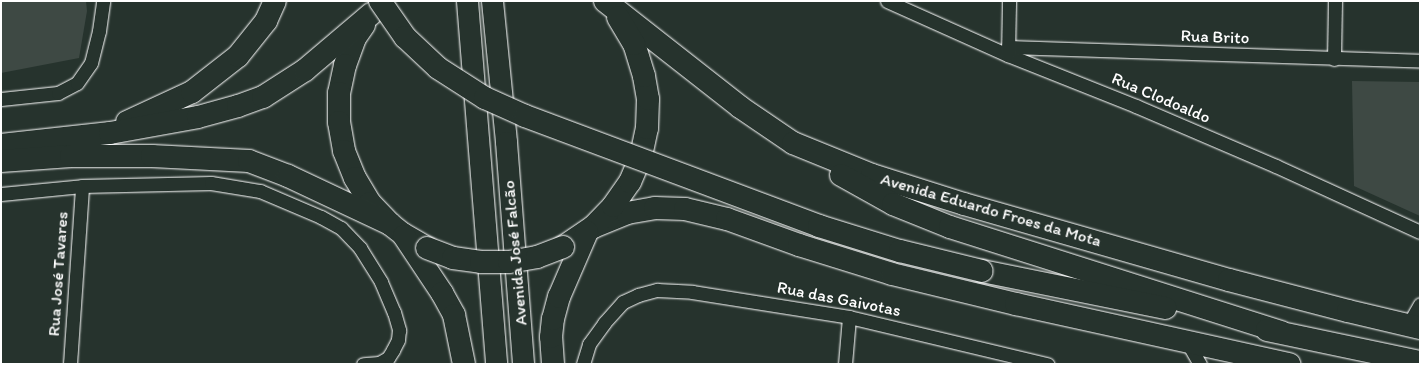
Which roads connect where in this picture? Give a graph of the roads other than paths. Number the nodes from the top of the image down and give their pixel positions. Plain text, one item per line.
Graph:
1 (103, 1) edge
2 (275, 1) edge
3 (467, 1) edge
4 (492, 1) edge
5 (604, 1) edge
6 (887, 1) edge
7 (1009, 1) edge
8 (1335, 1) edge
9 (379, 4) edge
10 (901, 4) edge
11 (1008, 51) junction
12 (1334, 59) junction
13 (1420, 61) edge
14 (1, 99) edge
15 (102, 134) junction
16 (793, 143) junction
17 (1, 145) edge
18 (1, 161) edge
19 (82, 186) junction
20 (1, 194) edge
21 (396, 229) junction
22 (590, 229) junction
23 (1420, 232) edge
24 (1420, 304) edge
25 (849, 317) junction
26 (1414, 326) edge
27 (1281, 332) junction
28 (1186, 340) junction
29 (1420, 362) edge
30 (70, 364) edge
31 (363, 364) edge
32 (464, 364) edge
33 (496, 364) edge
34 (523, 364) edge
35 (553, 364) edge
36 (583, 364) edge
37 (845, 364) edge
38 (1047, 364) edge
39 (1200, 364) edge
40 (1289, 364) edge

1 - 14 street
2 - 15 highway
3 - 33 main road, Avenida José Falcão
4 - 34 main road, Avenida José Falcão
5 - 16 highway, Avenida Eduardo Froes da Mota
5 - 22 highway, Avenida Eduardo Froes da Mota
6 - 10 street, Rua Clodoaldo
7 - 11 street
8 - 12 street
9 - 15 highway
9 - 21 highway, Avenida Eduardo Froes da Mota
9 - 27 highway, bridge
10 - 11 street, Rua Clodoaldo
11 - 12 street, Rua Brito
11 - 23 street, Rua Clodoaldo
12 - 13 street, Rua Brito
15 - 17 highway
16 - 26 highway, Avenida Eduardo Froes da Mota
16 - 27 highway
18 - 21 highway, Avenida Eduardo Froes da Mota
19 - 20 street
19 - 30 street, Rua José Tavares
19 - 31 street
21 - 22 highway, Avenida Eduardo Froes da Mota, bridge
21 - 32 highway
22 - 28 highway, Avenida Eduardo Froes da Mota
22 - 35 highway
24 - 26 street
25 - 36 street, Rua das Gaivotas
25 - 37 street
25 - 38 street, Rua das Gaivotas
27 - 29 highway
28 - 39 street
28 - 40 highway, Avenida Eduardo Froes da Mota

